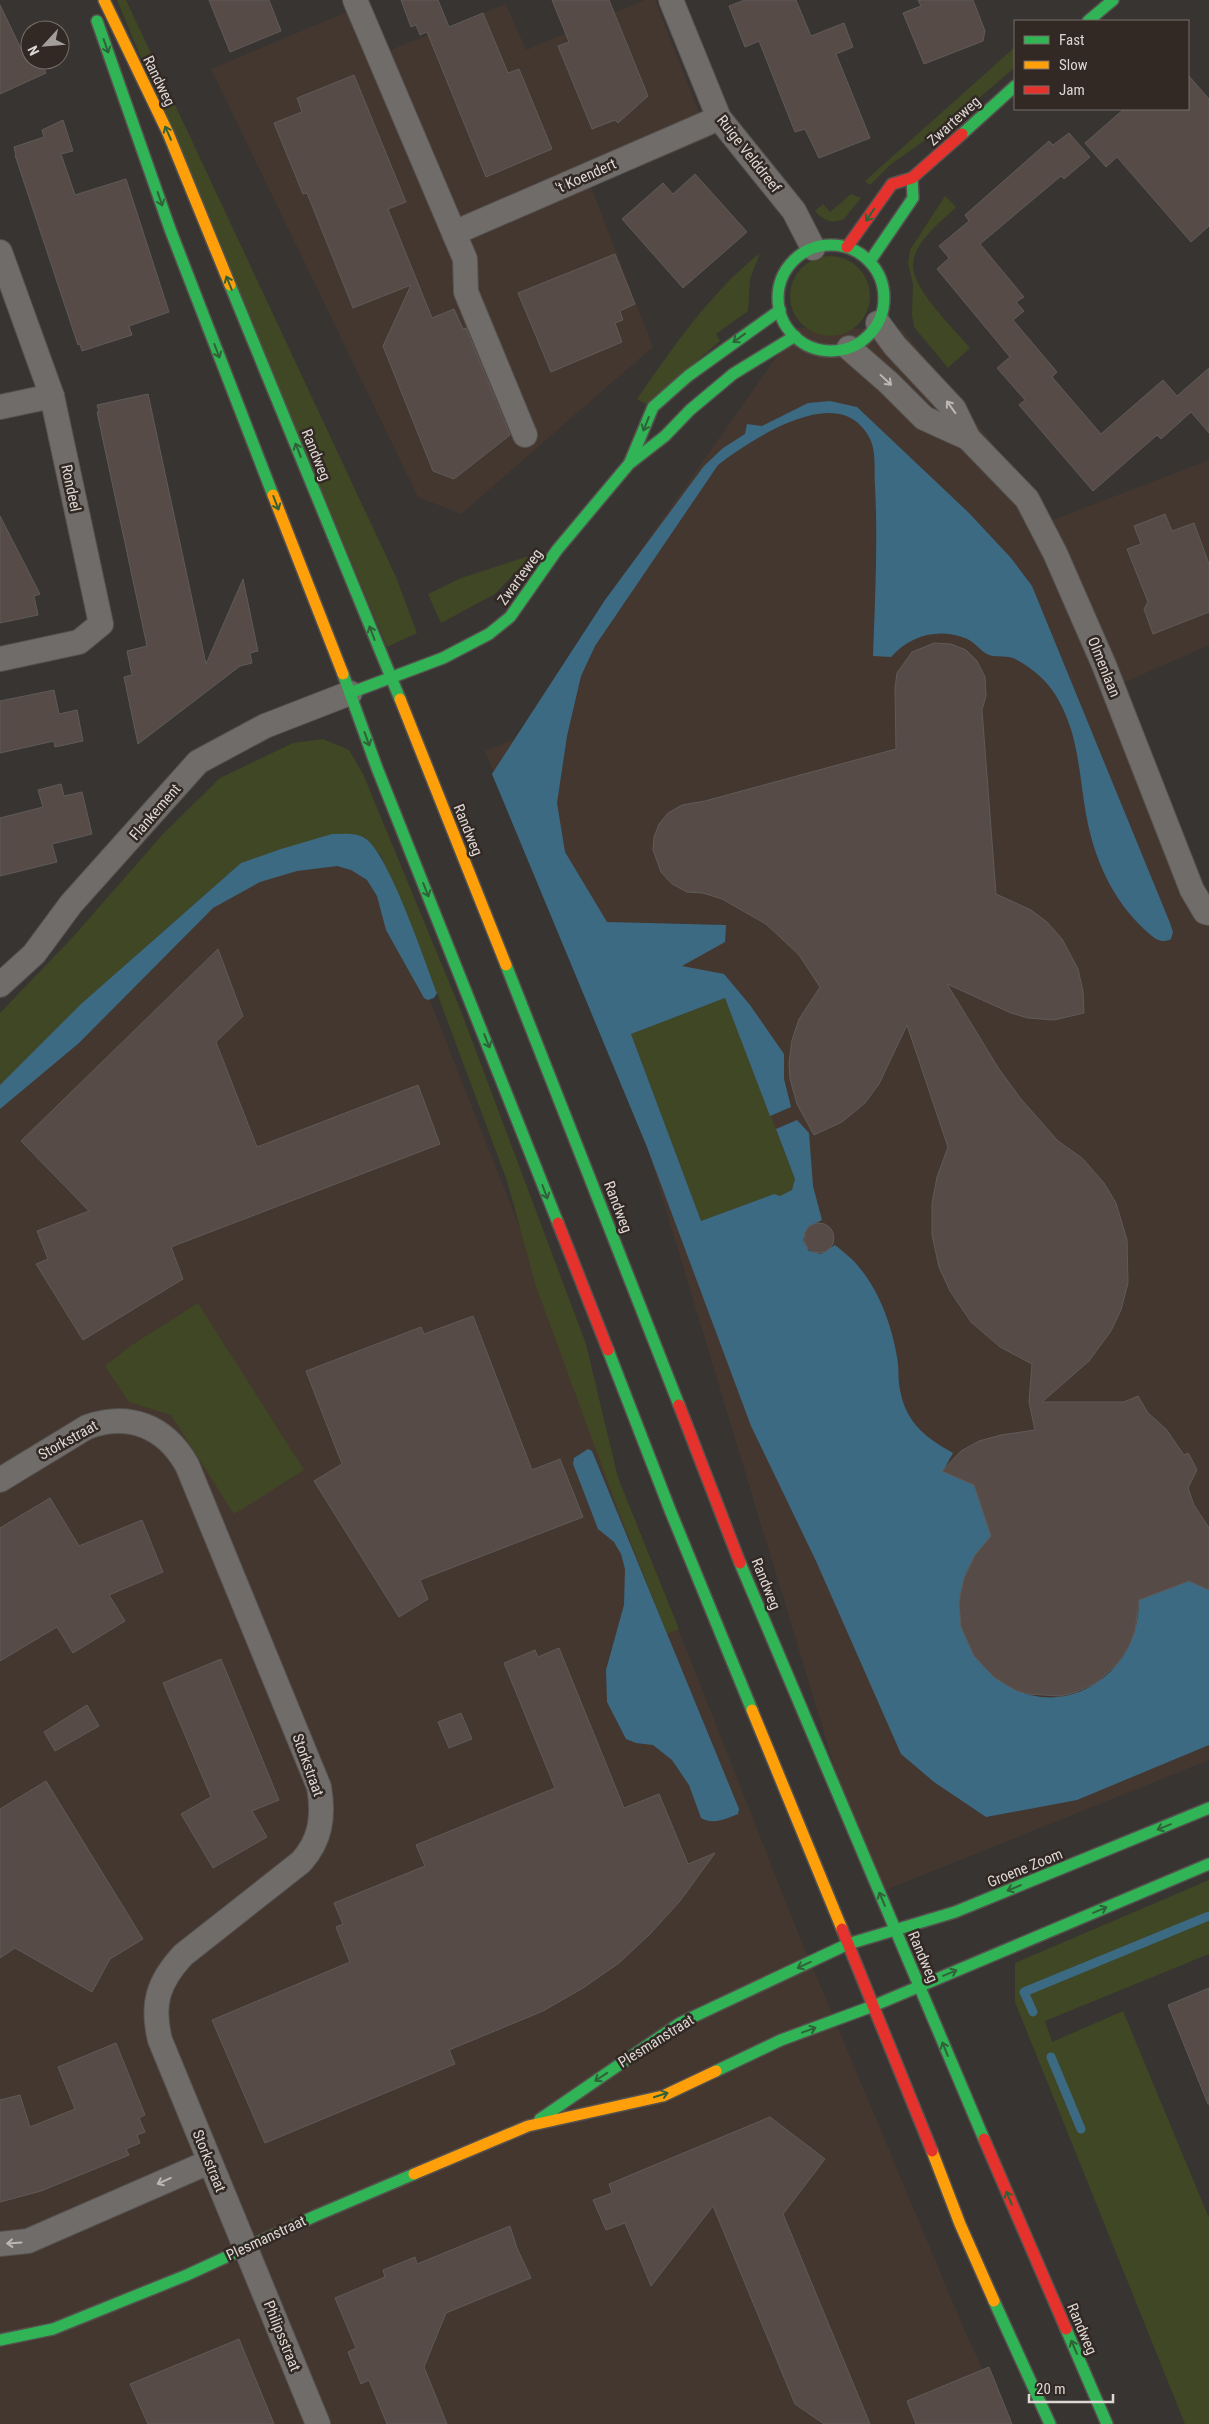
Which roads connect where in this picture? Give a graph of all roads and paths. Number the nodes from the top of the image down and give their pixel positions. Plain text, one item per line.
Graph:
1 (104, 0) edge
2 (355, 0) edge
3 (671, 0) edge
4 (1113, 0) edge
5 (93, 9) dead end
6 (1089, 20) edge
7 (1014, 87) edge
8 (719, 118) junction
9 (912, 178) junction
10 (454, 234) junction
11 (847, 247) junction
12 (813, 248) junction
13 (0, 252) edge
14 (870, 261) junction
15 (780, 310) junction
16 (878, 323) junction
17 (795, 336) junction
18 (849, 348) junction
19 (52, 396) junction
20 (0, 407) edge
21 (525, 435) dead end
22 (968, 438) junction
23 (629, 464) junction
24 (0, 659) edge
25 (390, 678) junction
26 (350, 693) junction
27 (1209, 913) edge
28 (0, 984) edge
29 (0, 1480) edge
30 (1209, 1808) edge
31 (1209, 1864) edge
32 (895, 1930) junction
33 (848, 1944) junction
34 (919, 1986) junction
35 (873, 2006) junction
36 (528, 2126) junction
37 (209, 2162) junction
38 (0, 2244) edge
39 (245, 2248) junction
40 (0, 2340) edge
41 (318, 2424) edge
42 (1050, 2424) edge
43 (1107, 2424) edge

25 -> 1 main road, Randweg
2 - 10 street
3 - 8 street, Ruige Velddreef
4 - 6 main road
5 -> 26 main road
7 - 9 main road, Zwarteweg
8 - 10 street, 't Koendert
8 - 12 street, Ruige Velddreef
9 -> 11 main road, Zwarteweg
9 - 14 main road
10 - 21 street
11 - 12 main road
11 - 14 main road
12 - 15 main road
13 - 19 street, Rondeel
14 - 16 main road
15 - 17 main road
15 -> 23 main road, Zwarteweg
16 - 18 main road
22 -> 16 street, Olmenlaan
17 - 18 main road
17 - 23 main road, Zwarteweg
18 -> 22 street, Olmenlaan
19 - 20 street
19 - 24 street, Rondeel
22 - 27 street, Olmenlaan
23 - 25 main road, Zwarteweg
25 - 26 main road, Zwarteweg
32 -> 25 main road, Randweg
26 - 28 street, Flankement
26 -> 33 main road
29 - 37 street, Storkstraat
30 -> 32 main road, Groene Zoom
34 -> 31 main road
32 - 33 main road, Groene Zoom
32 - 34 main road, Randweg
33 - 35 main road
33 -> 36 main road, Plesmanstraat
34 - 35 main road
43 -> 34 main road, Randweg
36 -> 35 main road, Plesmanstraat
35 - 42 main road
36 - 39 main road, Plesmanstraat
37 -> 38 street
37 - 39 street, Storkstraat
39 - 40 main road, Plesmanstraat
39 - 41 street, Philipsstraat

